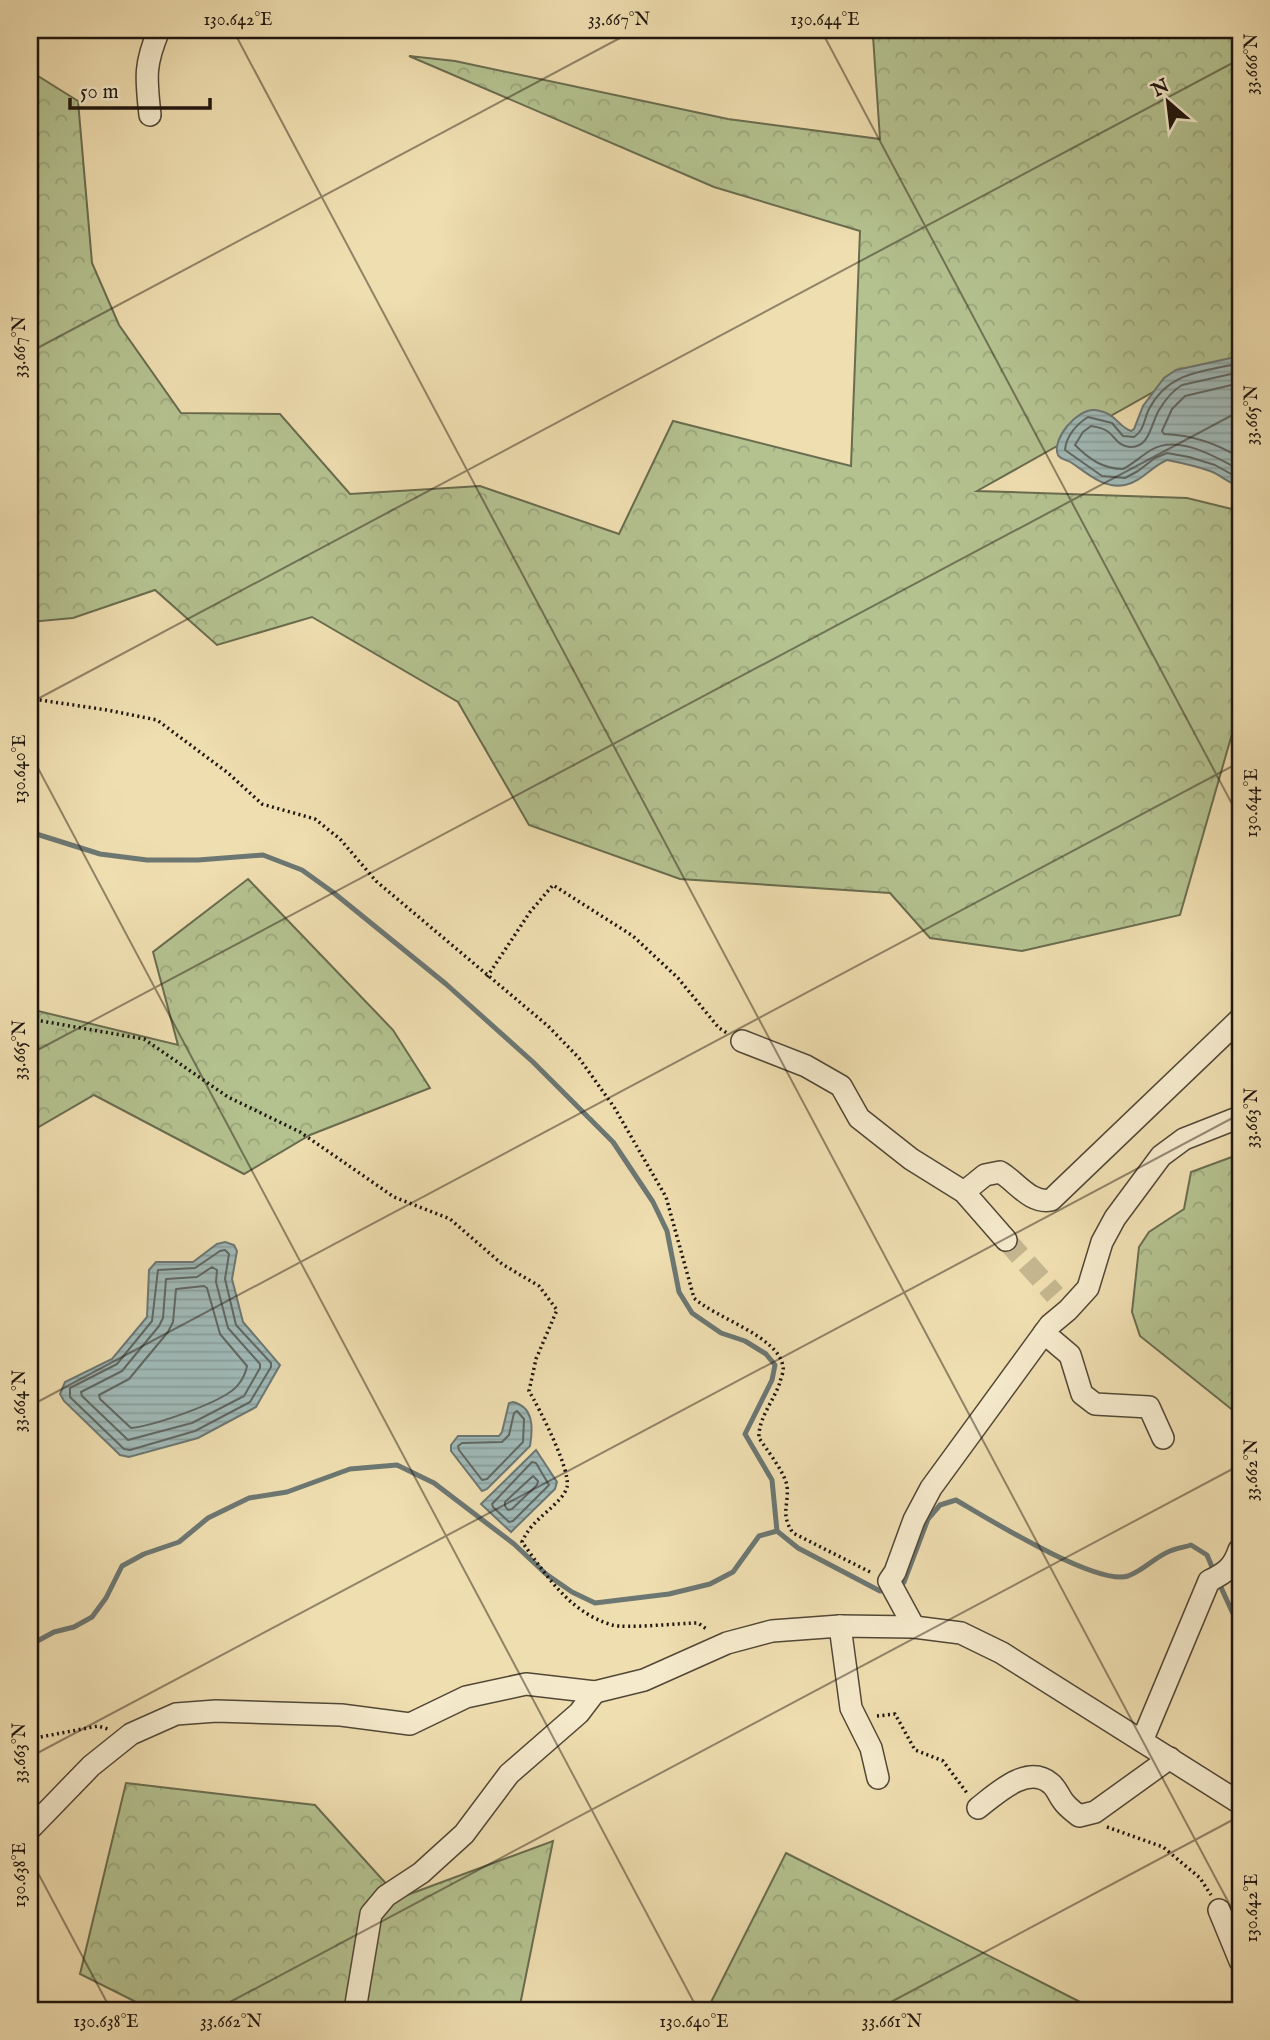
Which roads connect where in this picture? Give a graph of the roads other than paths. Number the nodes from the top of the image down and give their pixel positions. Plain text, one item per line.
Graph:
1 (159, 30) edge
2 (150, 115) dead end
3 (1240, 1019) edge
4 (742, 1041) road end
5 (1240, 1117) edge
6 (964, 1192) junction
7 (1006, 1240) tunnel mouth
8 (1044, 1333) junction
9 (1163, 1438) dead end
10 (1239, 1550) edge
11 (840, 1626) junction
12 (914, 1628) junction
13 (595, 1692) junction
14 (1142, 1741) junction
15 (1170, 1758) junction
16 (878, 1778) dead end
17 (1240, 1803) edge
18 (978, 1808) road end
19 (30, 1829) edge
20 (1219, 1910) road end
21 (1240, 1961) edge
22 (355, 2010) edge

1 - 2 street
3 - 6 street
4 - 6 street
5 - 8 street
6 - 7 street
8 - 9 street
8 - 12 street
10 - 14 street
11 - 12 street
11 - 13 street
11 - 16 street
12 - 14 street
13 - 19 street
13 - 22 street
14 - 15 street
15 - 17 street
15 - 18 street
20 - 21 street

